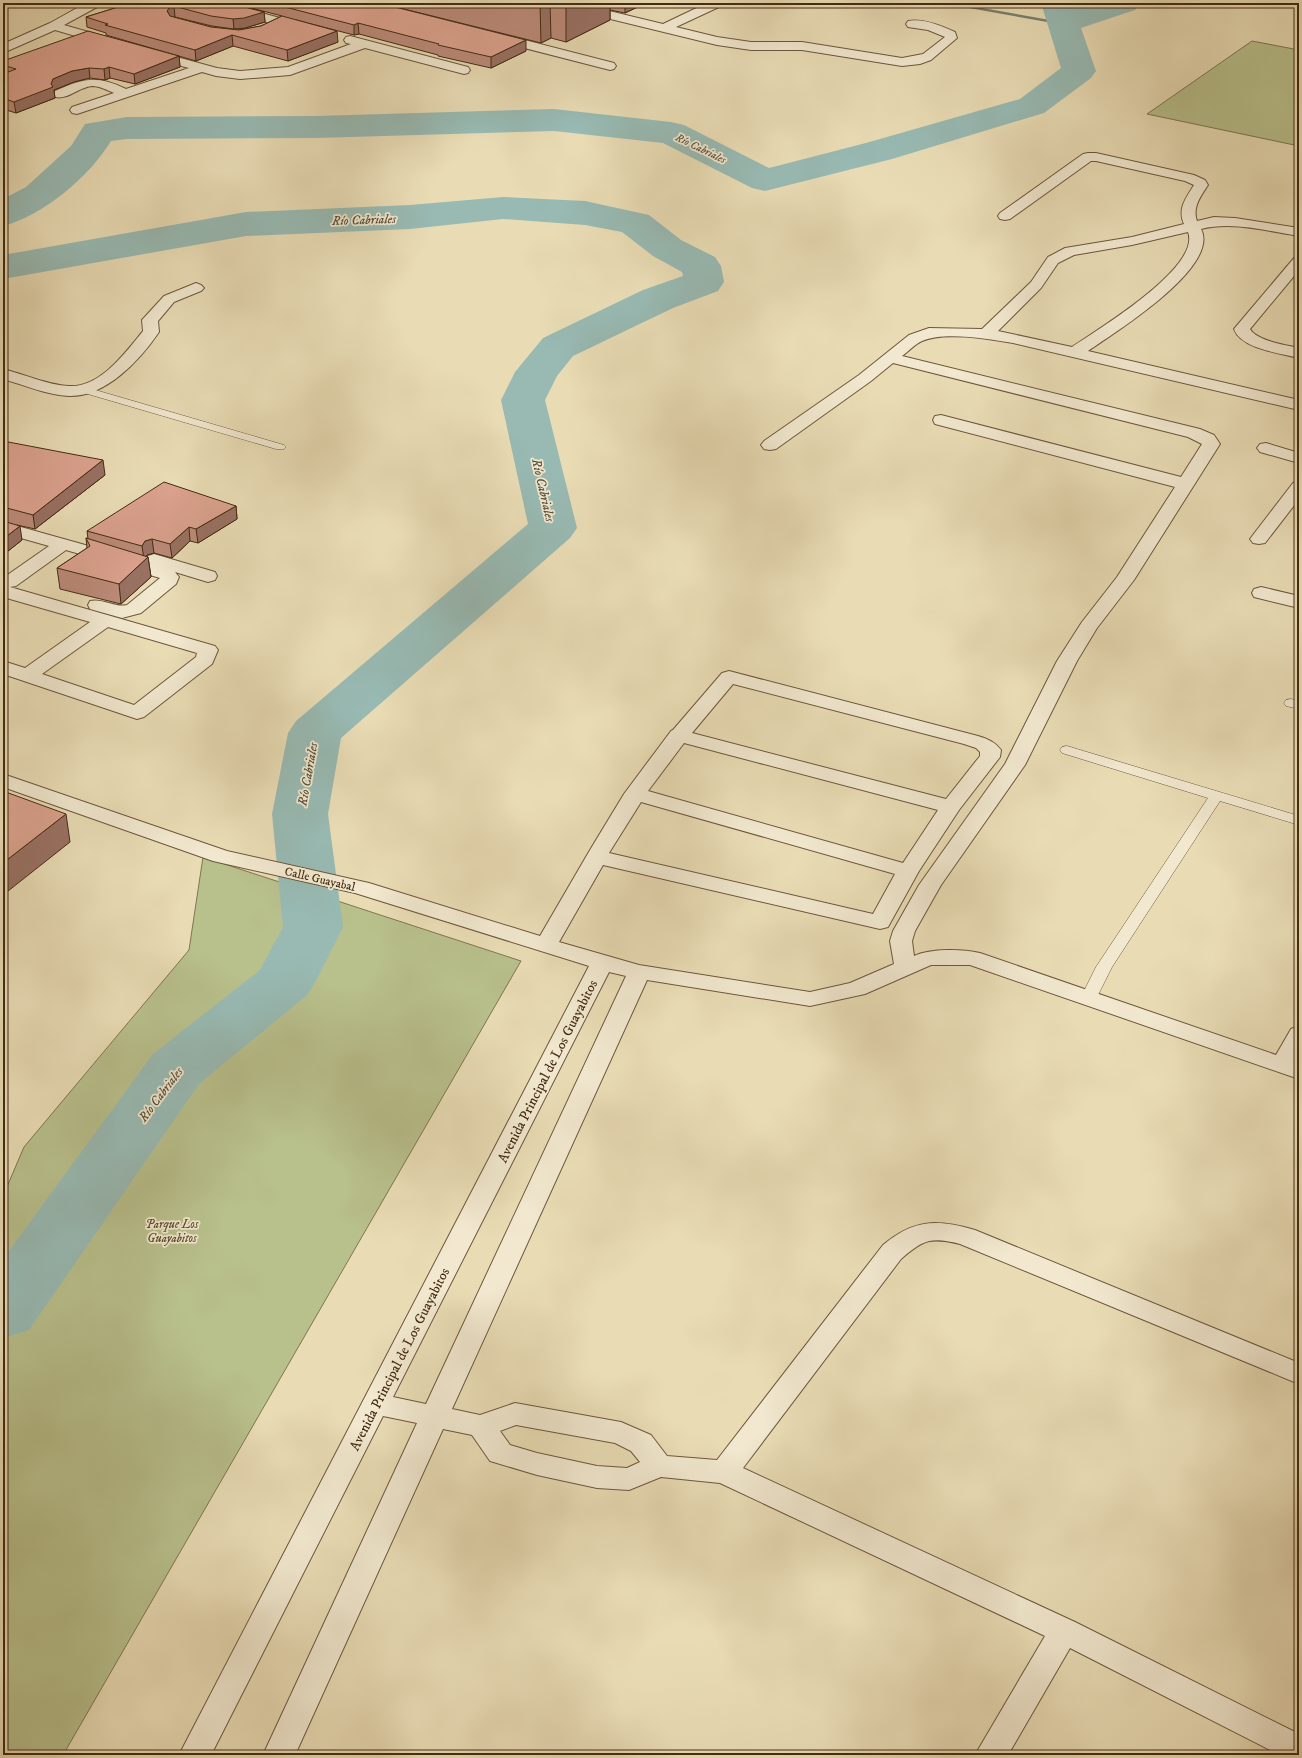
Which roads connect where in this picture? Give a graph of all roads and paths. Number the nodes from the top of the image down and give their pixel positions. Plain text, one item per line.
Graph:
1 (95, 3) edge
2 (212, 3) edge
3 (360, 3) edge
4 (561, 3) edge
5 (610, 3) edge
6 (717, 3) edge
7 (593, 10) junction
8 (413, 16) edge
9 (280, 22) junction
10 (912, 24) dead end
11 (54, 26) junction
12 (266, 28) edge
13 (665, 28) junction
14 (311, 30) edge
15 (489, 35) edge
16 (341, 38) edge
17 (363, 44) junction
18 (124, 46) edge
19 (3, 49) edge
20 (138, 50) edge
21 (610, 66) dead end
22 (202, 68) junction
23 (464, 70) dead end
24 (60, 94) dead end
25 (126, 94) junction
26 (77, 110) dead end
27 (1006, 216) dead end
28 (1192, 226) junction
29 (1299, 232) edge
30 (1299, 261) edge
31 (196, 288) dead end
32 (986, 334) junction
33 (1075, 352) junction
34 (1299, 353) edge
35 (890, 358) junction
36 (3, 374) edge
37 (85, 390) junction
38 (1299, 405) edge
39 (941, 420) dead end
40 (770, 445) dead end
41 (280, 447) dead end
42 (1266, 448) dead end
43 (1299, 458) edge
44 (1186, 484) junction
45 (1299, 487) edge
46 (3, 517) edge
47 (3, 527) edge
48 (1259, 539) dead end
49 (63, 544) junction
50 (208, 576) dead end
51 (5, 584) edge
52 (1261, 593) dead end
53 (1299, 602) edge
54 (104, 621) junction
55 (3, 667) edge
56 (26, 676) junction
57 (678, 735) junction
58 (1067, 750) dead end
59 (3, 780) edge
60 (635, 794) junction
61 (1216, 797) junction
62 (951, 807) junction
63 (1299, 821) edge
64 (597, 858) junction
65 (908, 871) junction
66 (546, 946) junction
67 (602, 963) junction
68 (906, 967) junction
69 (639, 972) junction
70 (1088, 999) junction
71 (1299, 1034) edge
72 (1291, 1068) edge
73 (1299, 1374) edge
74 (376, 1404) junction
75 (434, 1417) junction
76 (481, 1426) junction
77 (659, 1466) junction
78 (724, 1472) junction
79 (1064, 1631) junction
80 (1299, 1749) edge
81 (195, 1755) edge
82 (280, 1755) edge
83 (991, 1755) edge

1 - 11 street
2 - 9 street
3 - 8 street
4 - 7 street
5 - 7 street
6 - 13 street
7 - 13 street
9 - 12 street
9 - 14 street
10 - 13 street
11 - 18 street
11 - 19 street
15 - 21 street
16 - 17 street
17 - 22 street
17 - 23 street
20 - 22 street
22 - 25 street
24 - 25 street
25 - 26 street
27 - 28 street
28 - 29 street
28 - 32 street
28 - 33 street
30 - 34 street
31 - 37 street
32 - 33 street
32 - 35 street
33 - 38 street
35 - 40 street
35 - 44 street
36 - 37 street
37 - 41 lane
39 - 44 street
42 - 43 street
44 - 68 street
45 - 48 street
46 - 50 street
47 - 49 street
49 - 51 street
49 - 51 street
51 - 54 street
52 - 53 street
54 - 56 street
54 - 56 street
55 - 56 street
57 - 60 street
57 - 62 street
57 - 62 street
58 - 61 lane
59 - 66 street, Calle Guayabal
60 - 64 street
60 - 65 street
61 - 63 lane
61 - 70 lane
62 - 65 street
64 - 65 street
64 - 66 street
66 - 67 street, Calle Guayabal
67 - 69 street, Calle Guayabal
67 - 74 street, Avenida Principal de Los Guayabitos
68 - 69 street, Calle Guayabal
68 - 70 street, Calle Guayabal
69 - 75 street
70 - 72 street, Calle Guayabal
71 - 72 street
73 - 78 street
74 - 75 street
74 - 81 street, Avenida Principal de Los Guayabitos
75 - 76 street
75 - 82 street
76 - 77 street
76 - 77 street
77 - 78 street
78 - 79 street
79 - 80 street
79 - 83 street

